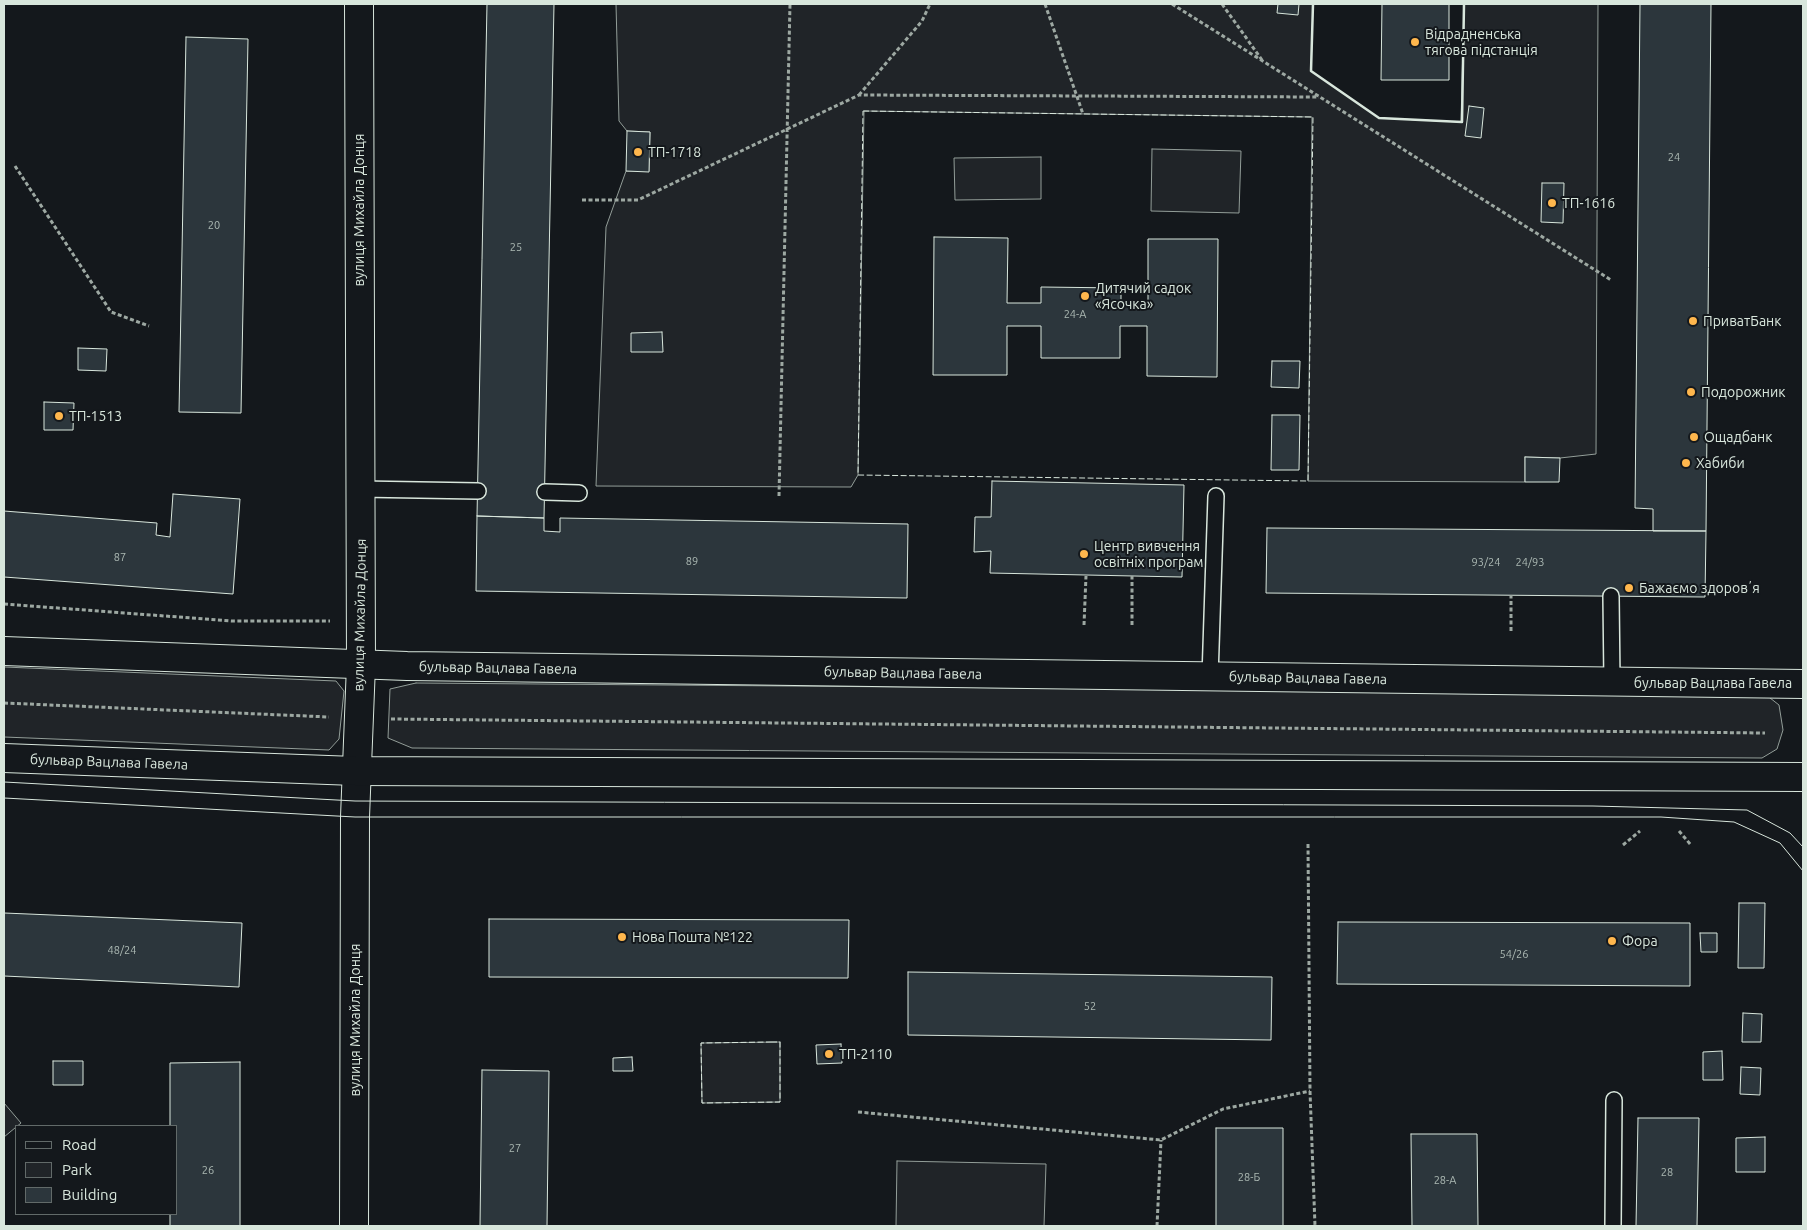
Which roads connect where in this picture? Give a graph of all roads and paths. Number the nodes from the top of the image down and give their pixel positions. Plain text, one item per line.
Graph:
1 (359, 4) edge
2 (790, 4) edge
3 (930, 4) edge
4 (1045, 4) edge
5 (1172, 4) edge
6 (1222, 4) edge
7 (1264, 63) junction
8 (859, 95) junction
9 (1077, 96) junction
10 (1319, 97) junction
11 (1083, 114) dead end
12 (787, 130) junction
13 (15, 166) dead end
14 (582, 200) dead end
15 (1611, 280) dead end
16 (149, 326) dead end
17 (360, 489) junction
18 (478, 491) dead end
19 (545, 492) dead end
20 (580, 492) dead end
21 (779, 496) dead end
22 (1216, 496) dead end
23 (1086, 576) dead end
24 (1132, 576) dead end
25 (1511, 595) dead end
26 (1611, 596) dead end
27 (4, 604) edge
28 (339, 621) dead end
29 (1084, 625) dead end
30 (1132, 625) dead end
31 (1511, 631) dead end
32 (4, 651) edge
33 (361, 665) junction
34 (1210, 677) junction
35 (1612, 682) junction
36 (1803, 684) edge
37 (4, 702) edge
38 (358, 718) junction
39 (1765, 733) dead end
40 (4, 758) edge
41 (355, 771) junction
42 (1803, 777) edge
43 (1640, 831) dead end
44 (1679, 831) dead end
45 (1308, 844) dead end
46 (1622, 845) dead end
47 (1691, 845) dead end
48 (1310, 1091) junction
49 (1614, 1100) dead end
50 (858, 1112) dead end
51 (1161, 1140) junction
52 (354, 1226) edge
53 (1157, 1226) edge
54 (1315, 1226) edge
55 (1613, 1226) edge

1 - 17 main road, вулиця Михайла Донця
2 - 12 path
3 - 8 path
4 - 9 path
5 - 7 path
6 - 7 path
7 - 10 path
8 - 9 path
8 - 12 path
9 - 10 path
9 - 11 path
10 - 15 path
12 - 14 path
12 - 21 path
13 - 16 path
17 - 18 lane
17 - 33 main road, вулиця Михайла Донця
19 - 20 lane
22 - 34 lane
23 - 29 path
24 - 30 path
25 - 31 path
26 - 35 lane
27 - 28 path
32 - 33 main road, бульвар Вацлава Гавела
33 - 34 main road, бульвар Вацлава Гавела
33 - 38 main road, вулиця Михайла Донця
34 - 35 main road, бульвар Вацлава Гавела
35 - 36 main road, бульвар Вацлава Гавела
37 - 38 path
38 - 39 path
38 - 41 main road, вулиця Михайла Донця
40 - 41 main road, бульвар Вацлава Гавела
41 - 42 main road, бульвар Вацлава Гавела
41 - 52 main road, вулиця Михайла Донця
43 - 46 path
44 - 47 path
45 - 48 path
48 - 51 path
48 - 54 path
49 - 55 lane
50 - 51 path
51 - 53 path

